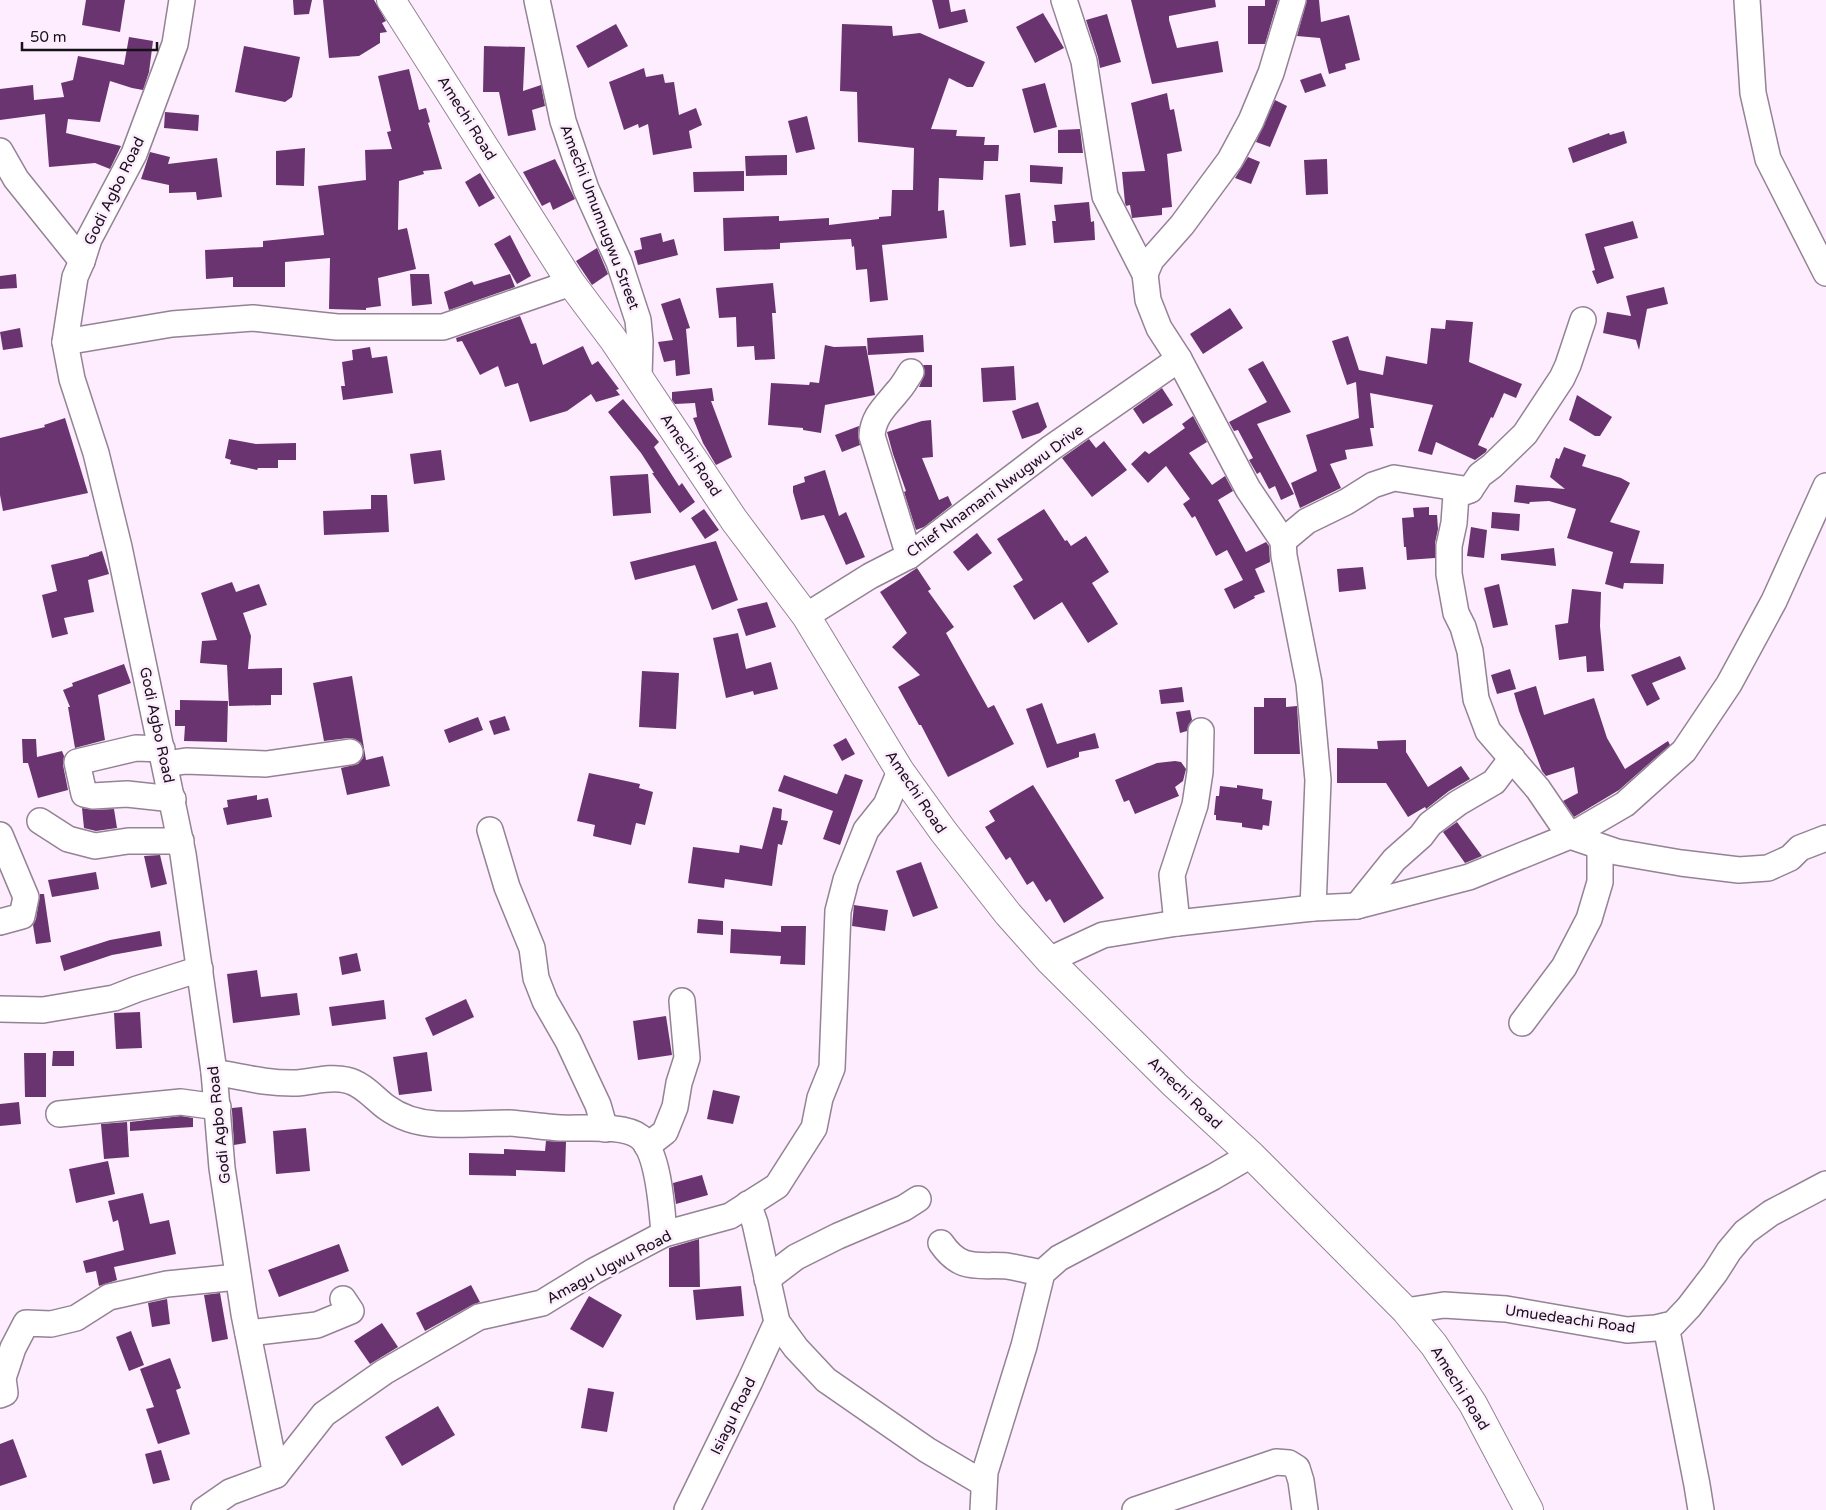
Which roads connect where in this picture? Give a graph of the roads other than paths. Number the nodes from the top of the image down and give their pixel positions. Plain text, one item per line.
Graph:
1 (182, 0) edge
2 (391, 0) edge
3 (537, 0) edge
4 (1064, 0) edge
5 (1293, 0) edge
6 (1747, 0) edge
7 (0, 151) edge
8 (82, 261) junction
9 (1826, 273) edge
10 (1145, 274) junction
11 (571, 282) junction
12 (1583, 320) dead end
13 (65, 342) junction
14 (1179, 360) junction
15 (911, 372) dead end
16 (639, 377) junction
17 (1826, 486) edge
18 (1470, 490) junction
19 (1283, 541) junction
20 (909, 556) junction
21 (806, 616) junction
22 (1200, 731) dead end
23 (350, 752) dead end
24 (163, 757) junction
25 (1512, 758) junction
26 (900, 771) junction
27 (172, 799) junction
28 (40, 822) dead end
29 (490, 830) dead end
30 (0, 835) edge
31 (1570, 836) junction
32 (1826, 838) edge
33 (181, 841) junction
34 (1600, 847) junction
35 (1357, 906) junction
36 (1314, 908) junction
37 (0, 922) edge
38 (1178, 923) junction
39 (1049, 960) junction
40 (200, 969) junction
41 (682, 1002) dead end
42 (0, 1009) edge
43 (1522, 1023) dead end
44 (214, 1072) junction
45 (218, 1107) junction
46 (59, 1114) dead end
47 (605, 1129) junction
48 (647, 1146) junction
49 (1251, 1155) junction
50 (1826, 1184) edge
51 (918, 1199) dead end
52 (748, 1204) junction
53 (664, 1234) junction
54 (941, 1243) dead end
55 (1042, 1273) junction
56 (238, 1277) junction
57 (767, 1279) junction
58 (343, 1299) dead end
59 (1406, 1311) junction
60 (777, 1322) junction
61 (1666, 1326) junction
62 (248, 1333) junction
63 (0, 1395) edge
64 (276, 1475) junction
65 (983, 1483) junction
66 (206, 1509) edge
67 (687, 1510) edge
68 (983, 1510) edge
69 (1135, 1510) edge
70 (1305, 1510) edge
71 (1529, 1510) edge
72 (1701, 1510) edge

1 - 8 street, Godi Agbo Road
2 - 11 main road, Amechi Road
3 - 16 street, Amechi Umunnugwu Street
4 - 10 street
5 - 10 street
6 - 9 street
7 - 8 street
8 - 13 street, Godi Agbo Road
10 - 14 street
11 - 13 street
11 - 16 main road, Amechi Road
12 - 18 street
13 - 24 street, Godi Agbo Road
14 - 19 street
14 - 20 street, Chief Nnamani Nwugwu Drive
15 - 20 street
16 - 21 main road, Amechi Road
17 - 31 street
18 - 19 street
18 - 25 street
19 - 36 street
20 - 21 street, Chief Nnamani Nwugwu Drive
21 - 26 main road, Amechi Road
22 - 38 street
23 - 24 street
24 - 27 street, Godi Agbo Road
24 - 27 street
25 - 31 street
25 - 35 street
26 - 39 main road, Amechi Road
26 - 52 street, Amagu Ugwu Road
27 - 33 street, Godi Agbo Road
28 - 33 street
29 - 47 street
30 - 37 street
31 - 34 street
31 - 35 street
32 - 34 street
33 - 40 street, Godi Agbo Road
34 - 43 street
35 - 36 street
36 - 38 street
38 - 39 street
39 - 49 main road, Amechi Road
40 - 42 street
40 - 44 street, Godi Agbo Road
41 - 48 street
44 - 45 street, Godi Agbo Road
44 - 47 street
45 - 46 street
45 - 56 street, Godi Agbo Road
47 - 48 street
48 - 53 street
49 - 55 street
49 - 59 main road, Amechi Road
50 - 61 street
51 - 57 street
52 - 53 street, Amagu Ugwu Road
52 - 57 street
53 - 64 street, Amagu Ugwu Road
54 - 55 street
55 - 65 street
56 - 62 street, Godi Agbo Road
56 - 63 street
57 - 60 street
58 - 62 street
59 - 61 street, Umuedeachi Road
59 - 71 main road, Amechi Road
60 - 65 street
60 - 67 street, Isiagu Road
61 - 72 street
62 - 64 street, Godi Agbo Road
64 - 66 street
65 - 68 street
69 - 70 street

